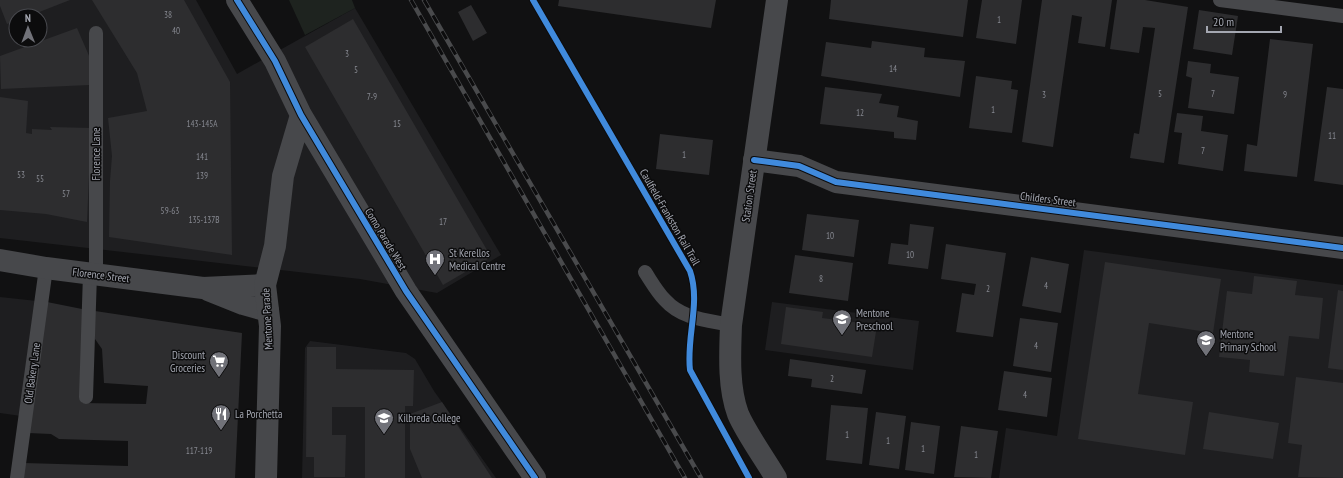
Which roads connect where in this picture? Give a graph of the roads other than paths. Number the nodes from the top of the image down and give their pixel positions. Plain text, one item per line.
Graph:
1 (237, 0) edge
2 (777, 0) edge
3 (1220, 0) edge
4 (1343, 16) edge
5 (96, 33) dead end
6 (301, 115) junction
7 (754, 160) junction
8 (1343, 248) edge
9 (0, 260) edge
10 (46, 268) junction
11 (645, 272) dead end
12 (93, 275) junction
13 (265, 285) junction
14 (203, 288) junction
15 (268, 311) junction
16 (731, 325) junction
17 (86, 397) dead end
18 (17, 478) edge
19 (266, 478) edge
20 (535, 478) edge
21 (776, 478) edge

1 - 6 street, Como Parade West
2 - 7 street, Station Street
3 - 4 lane
5 - 12 lane, Florence Lane
6 - 13 street, Mentone Parade
6 - 20 street, Como Parade West
7 - 8 street, Childers Street
7 - 16 street, Station Street
9 - 10 street, Florence Street
10 - 12 street, Florence Street
10 - 18 lane, Old Bakery Lane
11 - 16 lane
12 - 14 street, Florence Street
12 - 17 lane, Florence Lane
13 - 14 street, Florence Street
13 - 15 street, Mentone Parade
14 - 15 street, Florence Street
15 - 19 street, Mentone Parade
16 - 21 street, Station Street

